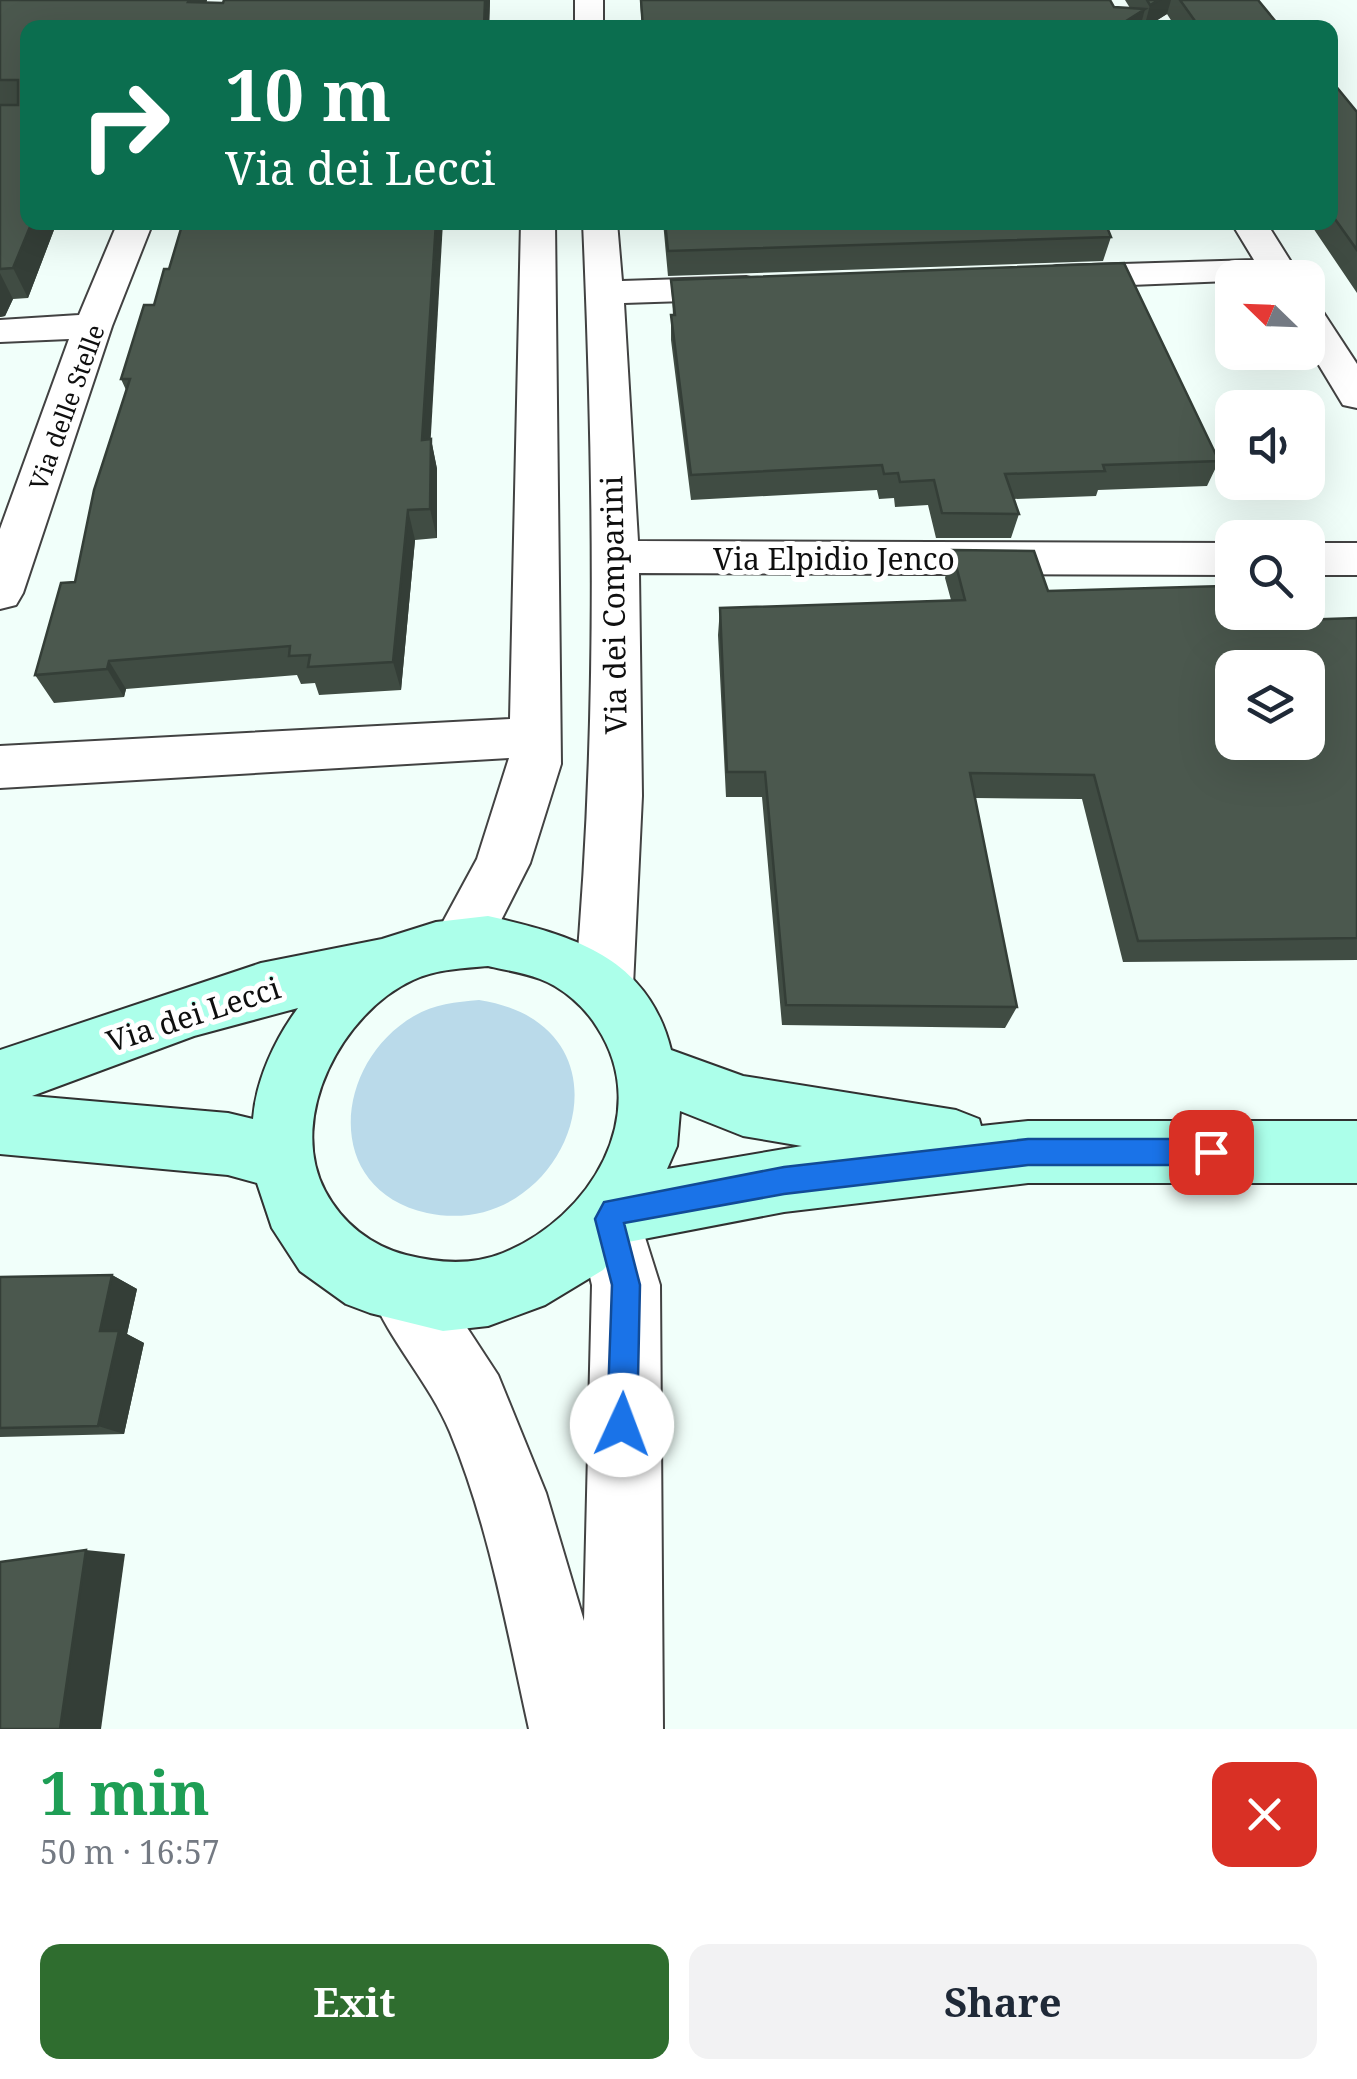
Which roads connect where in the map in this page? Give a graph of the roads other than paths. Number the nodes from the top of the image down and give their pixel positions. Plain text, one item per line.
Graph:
1 (133, 230) edge
2 (538, 230) edge
3 (600, 230) edge
4 (1253, 230) edge
5 (1271, 260) edge
6 (1215, 275) edge
7 (1020, 279) edge
8 (782, 287) edge
9 (604, 293) junction
10 (94, 326) junction
11 (0, 330) edge
12 (1325, 344) edge
13 (1357, 396) edge
14 (614, 557) junction
15 (1215, 559) edge
16 (1325, 559) edge
17 (1357, 560) edge
18 (0, 594) edge
19 (536, 737) junction
20 (0, 766) edge
21 (461, 942) junction
22 (389, 963) junction
23 (604, 986) junction
24 (650, 1071) junction
25 (0, 1079) edge
26 (0, 1124) edge
27 (1028, 1152) junction
28 (1357, 1152) edge
29 (280, 1158) junction
30 (611, 1215) junction
31 (404, 1292) junction
32 (570, 1729) edge
33 (622, 1729) edge

1 - 10 street, Via delle Stelle
2 - 19 street
3 - 9 street, Via dei Comparini
4 - 5 street
6 - 7 street
8 - 9 street
9 - 14 street, Via dei Comparini
10 - 11 street
10 - 18 street, Via delle Stelle
12 - 13 street
14 - 15 street, Via Elpidio Jenco
14 - 23 street, Via dei Comparini
16 - 17 street
19 - 20 street
19 - 21 street
21 - 22 street, Via dei Lecci
21 - 23 street, Via dei Lecci
22 - 25 street, Via dei Lecci
22 - 29 street
23 - 24 street
24 - 27 street
24 - 30 street
26 - 29 street
27 - 28 street
27 - 30 street
29 - 31 street
30 - 31 street
30 - 33 street
31 - 32 street

